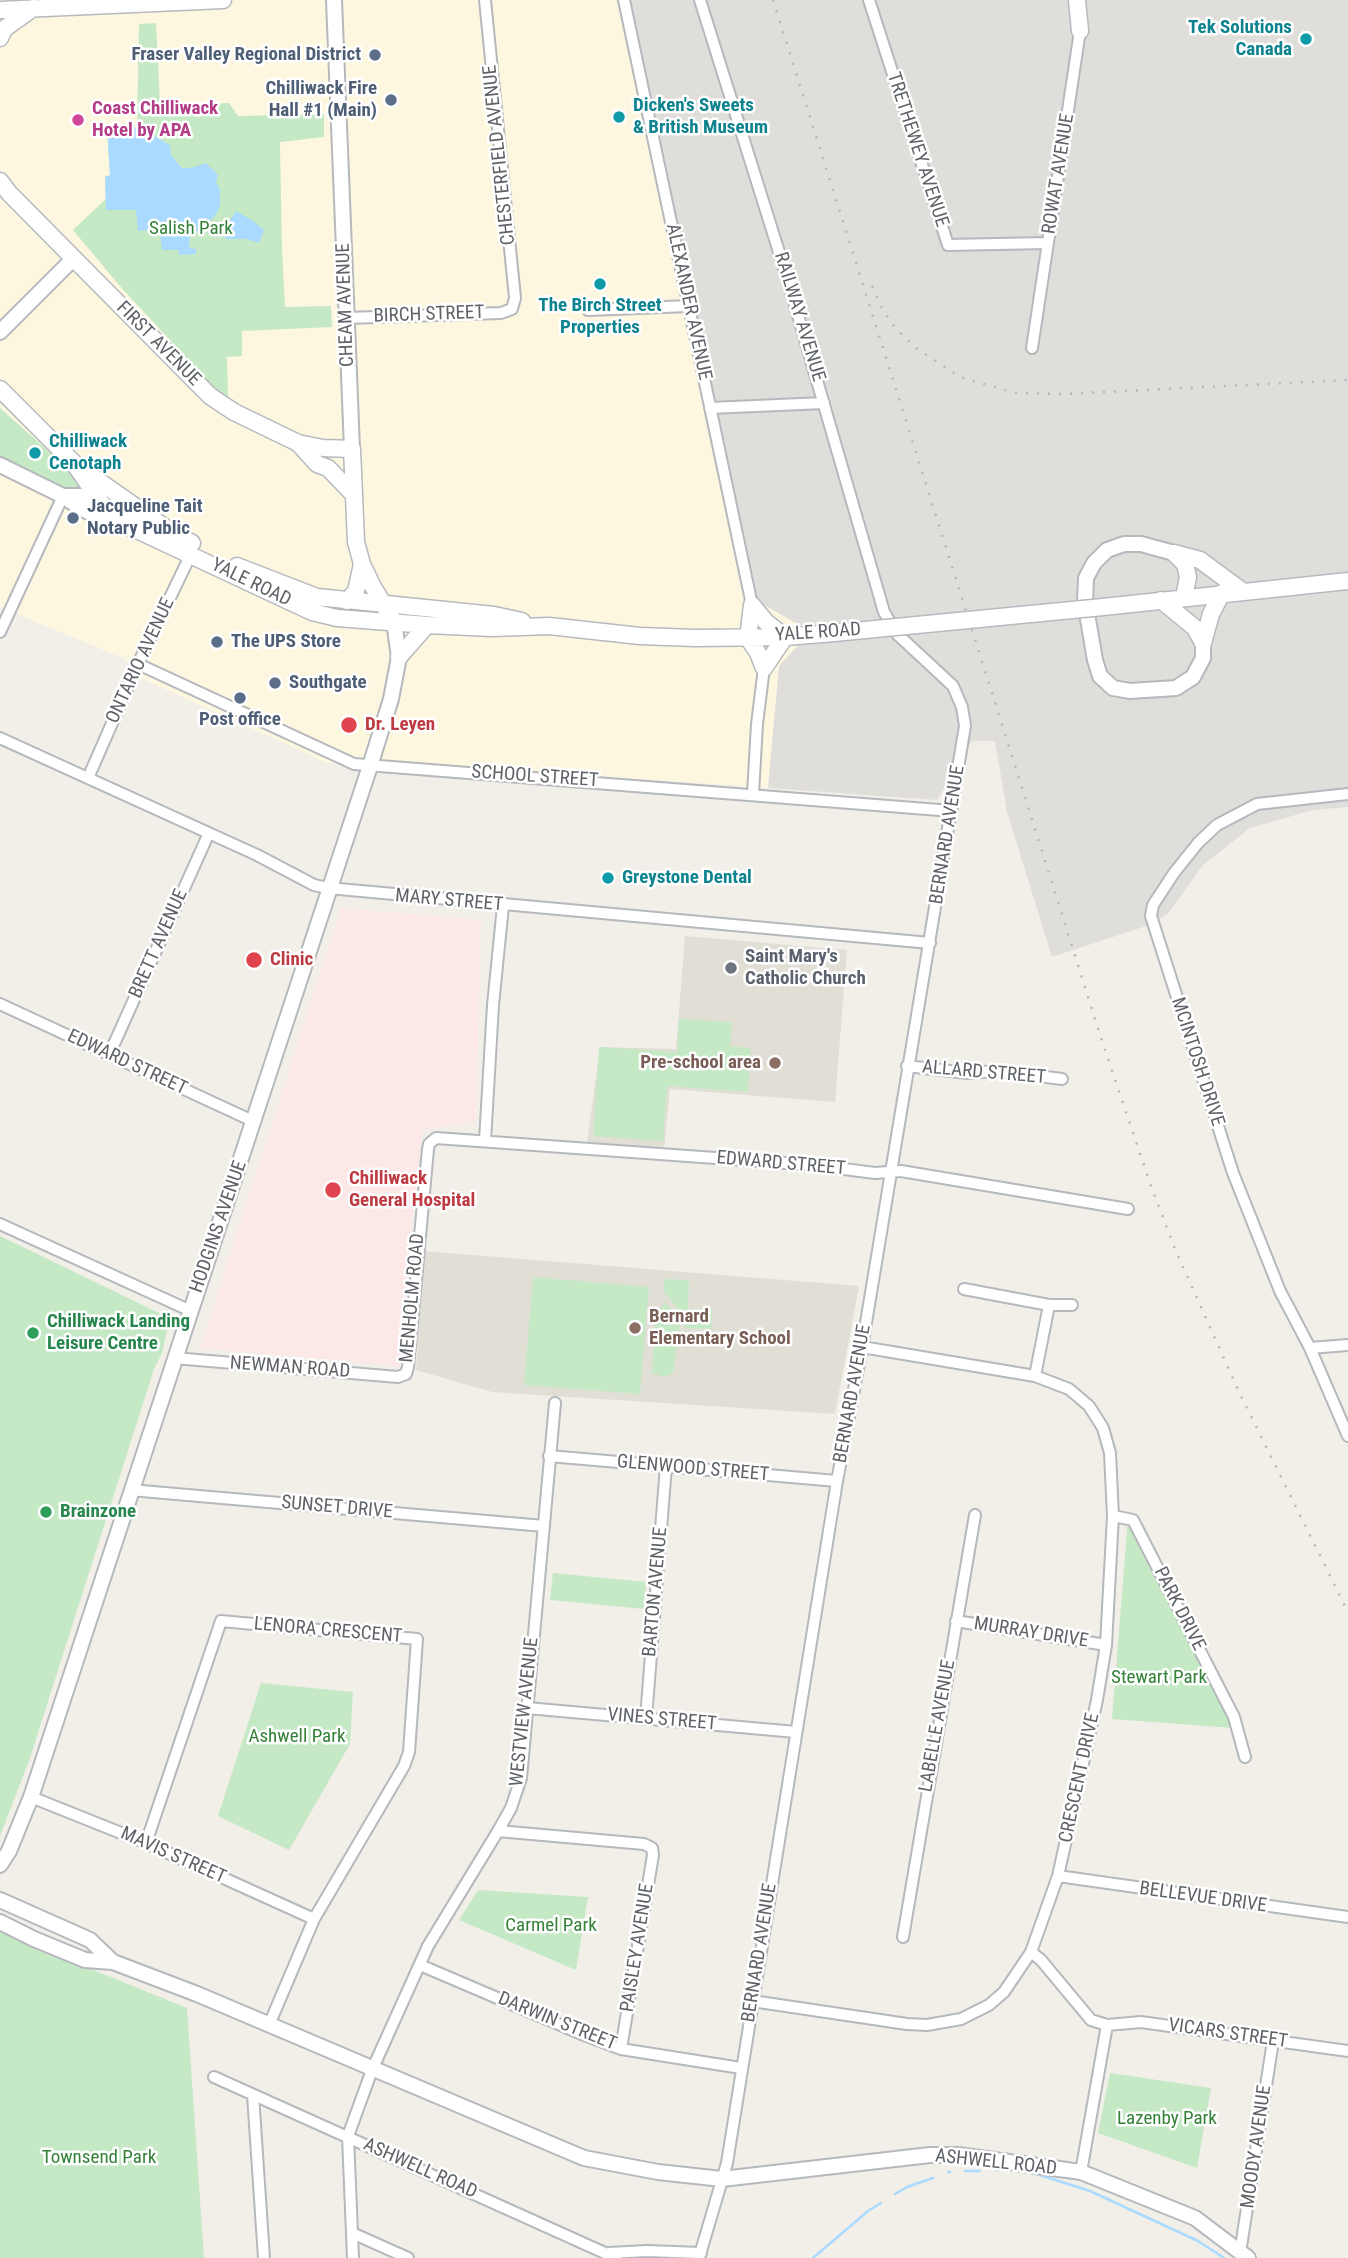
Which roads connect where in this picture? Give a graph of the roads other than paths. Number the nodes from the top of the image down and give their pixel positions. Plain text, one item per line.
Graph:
1 (223, 0) edge
2 (334, 0) edge
3 (485, 0) edge
4 (624, 0) edge
5 (699, 0) edge
6 (869, 0) edge
7 (1070, 0) edge
8 (1077, 0) edge
9 (127, 2) edge
10 (33, 8) junction
11 (0, 10) edge
12 (1080, 31) junction
13 (0, 38) edge
14 (0, 181) edge
15 (1048, 243) junction
16 (74, 258) junction
17 (689, 306) junction
18 (512, 309) joint
19 (588, 310) dead end
20 (346, 318) junction
21 (0, 332) edge
22 (1032, 348) dead end
23 (0, 389) edge
24 (824, 403) junction
25 (710, 408) junction
26 (298, 443) junction
27 (352, 449) junction
28 (73, 462) junction
29 (0, 466) edge
30 (354, 495) junction
31 (63, 496) junction
32 (102, 504) junction
33 (141, 531) junction
34 (173, 534) junction
35 (193, 549) junction
36 (1174, 553) junction
37 (362, 564) junction
38 (1348, 581) edge
39 (1242, 591) junction
40 (1222, 593) junction
41 (1184, 597) junction
42 (1161, 600) junction
43 (347, 601) junction
44 (383, 604) junction
45 (752, 604) junction
46 (394, 622) junction
47 (427, 625) junction
48 (549, 626) junction
49 (0, 632) edge
50 (897, 634) joint
51 (785, 637) junction
52 (748, 638) junction
53 (1203, 643) junction
54 (399, 657) junction
55 (138, 664) junction
56 (764, 668) junction
57 (0, 738) edge
58 (370, 765) junction
59 (88, 778) junction
60 (753, 794) junction
61 (1348, 794) edge
62 (952, 811) junction
63 (209, 833) junction
64 (328, 888) junction
65 (503, 906) junction
66 (930, 943) junction
67 (0, 1004) edge
68 (109, 1055) junction
69 (907, 1066) junction
70 (1062, 1079) dead end
71 (254, 1122) junction
72 (432, 1140) joint
73 (485, 1141) junction
74 (890, 1172) junction
75 (1128, 1209) dead end
76 (0, 1224) edge
77 (964, 1289) dead end
78 (1049, 1305) junction
79 (1072, 1305) dead end
80 (191, 1311) junction
81 (1348, 1345) edge
82 (862, 1347) junction
83 (1310, 1348) junction
84 (174, 1358) junction
85 (406, 1374) joint
86 (1035, 1376) junction
87 (555, 1403) dead end
88 (1348, 1436) edge
89 (550, 1456) junction
90 (666, 1466) junction
91 (837, 1481) junction
92 (130, 1490) junction
93 (975, 1515) dead end
94 (1113, 1516) junction
95 (544, 1526) junction
96 (956, 1621) junction
97 (1106, 1646) junction
98 (527, 1708) junction
99 (646, 1718) junction
100 (796, 1732) junction
101 (1245, 1757) dead end
102 (31, 1797) junction
103 (498, 1831) junction
104 (146, 1843) junction
105 (0, 1865) edge
106 (1058, 1876) junction
107 (0, 1900) edge
108 (1348, 1917) edge
109 (314, 1919) junction
110 (0, 1922) edge
111 (903, 1937) dead end
112 (1031, 1952) junction
113 (113, 1962) junction
114 (419, 1965) junction
115 (752, 2001) junction
116 (269, 2025) junction
117 (1107, 2025) junction
118 (1273, 2041) junction
119 (621, 2049) junction
120 (1348, 2051) edge
121 (741, 2068) junction
122 (372, 2070) junction
123 (214, 2077) dead end
124 (253, 2095) junction
125 (348, 2136) junction
126 (1081, 2172) junction
127 (722, 2179) junction
128 (352, 2233) junction
129 (1244, 2255) edge
130 (700, 2256) edge
131 (608, 2257) edge
132 (264, 2258) edge
133 (353, 2258) edge
134 (408, 2258) edge

1 - 9 main road
2 - 20 street, CHEAM AVENUE
3 - 18 street, CHESTERFIELD AVENUE
4 - 17 street, ALEXANDER AVENUE
5 - 24 street, RAILWAY AVENUE
6 - 15 street, TRETHEWEY AVENUE
7 - 12 street, ROWAT AVENUE
8 - 12 main road
9 - 10 main road
10 - 11 main road
10 - 13 main road
12 - 15 street, ROWAT AVENUE
14 - 16 main road, FIRST AVENUE
15 - 22 street, ROWAT AVENUE
16 - 21 street
16 - 26 main road, FIRST AVENUE
17 - 19 street
17 - 25 street, ALEXANDER AVENUE
18 - 20 street, BIRCH STREET
20 - 27 street, CHEAM AVENUE
23 - 28 main road, YALE ROAD
24 - 25 street
24 - 50 street, RAILWAY AVENUE
25 - 45 street, ALEXANDER AVENUE
26 - 27 main road, FIRST AVENUE
26 - 30 main road
27 - 30 main road, CHEAM AVENUE
28 - 32 main road, YALE ROAD
28 - 34 main road, YALE ROAD
29 - 31 street
30 - 37 main road, CHEAM AVENUE
31 - 32 street
31 - 33 street
31 - 49 street
32 - 33 main road, YALE ROAD
32 - 34 street
33 - 35 main road, YALE ROAD
34 - 35 main road, YALE ROAD
35 - 43 main road, YALE ROAD
35 - 46 main road, YALE ROAD
35 - 55 street, ONTARIO AVENUE
36 - 39 main road
36 - 41 main road
36 - 53 street
37 - 43 main road
37 - 44 main road, CHEAM AVENUE
38 - 39 main road, YALE ROAD
39 - 40 main road, YALE ROAD
40 - 41 main road, YALE ROAD
40 - 53 main road
41 - 42 main road, YALE ROAD
42 - 51 main road, YALE ROAD, bridge
42 - 53 main road
43 - 44 main road, YALE ROAD
44 - 46 main road, CHEAM AVENUE
44 - 48 main road, YALE ROAD
45 - 51 main road
45 - 52 main road
46 - 47 main road, YALE ROAD
46 - 54 street, HODGINS AVENUE
47 - 48 main road, YALE ROAD
47 - 54 main road
48 - 52 main road, YALE ROAD
50 - 62 street, BERNARD AVENUE
51 - 52 main road, YALE ROAD
51 - 56 main road
52 - 56 main road
54 - 58 street, HODGINS AVENUE
55 - 58 street, SCHOOL STREET
55 - 59 street, ONTARIO AVENUE
56 - 60 street
57 - 59 street, MARY STREET
58 - 60 street, SCHOOL STREET
58 - 64 street, HODGINS AVENUE
59 - 63 street, MARY STREET
60 - 62 street, SCHOOL STREET
61 - 83 street, MCINTOSH DRIVE
62 - 66 street, BERNARD AVENUE
63 - 64 street, MARY STREET
63 - 68 street, BRETT AVENUE
64 - 65 street, MARY STREET
64 - 71 street, HODGINS AVENUE
65 - 66 street, MARY STREET
65 - 73 street
66 - 69 street, BERNARD AVENUE
67 - 68 street, EDWARD STREET
68 - 71 street, EDWARD STREET
69 - 70 street, ALLARD STREET
69 - 74 street, BERNARD AVENUE
71 - 80 street, HODGINS AVENUE
72 - 73 street, EDWARD STREET
72 - 85 street, MENHOLM ROAD
73 - 74 street, EDWARD STREET
74 - 75 street, EDWARD STREET
74 - 82 street, BERNARD AVENUE
76 - 80 street
77 - 78 street
78 - 79 street
78 - 86 street
80 - 84 street, HODGINS AVENUE
81 - 83 street
82 - 86 street, CRESCENT DRIVE
82 - 91 street, BERNARD AVENUE
83 - 88 street, MCINTOSH DRIVE
84 - 85 street, NEWMAN ROAD
84 - 92 street, HODGINS AVENUE
86 - 94 street, CRESCENT DRIVE
87 - 89 street, WESTVIEW AVENUE
89 - 90 street, GLENWOOD STREET
89 - 95 street, WESTVIEW AVENUE
90 - 91 street, GLENWOOD STREET
90 - 99 street, BARTON AVENUE
91 - 100 street, BERNARD AVENUE
92 - 95 street, SUNSET DRIVE
92 - 102 street, HODGINS AVENUE
93 - 96 street, LABELLE AVENUE
94 - 97 street, CRESCENT DRIVE
94 - 101 street, PARK DRIVE
95 - 98 street, WESTVIEW AVENUE
96 - 97 street, MURRAY DRIVE
96 - 111 street, LABELLE AVENUE
97 - 106 street, CRESCENT DRIVE
98 - 99 street, VINES STREET
98 - 103 street, WESTVIEW AVENUE
99 - 100 street, VINES STREET
100 - 115 street, BERNARD AVENUE
102 - 104 street, MAVIS STREET
102 - 105 street, HODGINS AVENUE
103 - 114 street, WESTVIEW AVENUE
103 - 119 street, PAISLEY AVENUE
104 - 109 street, MAVIS STREET
104 - 109 street, LENORA CRESCENT
106 - 108 street, BELLEVUE DRIVE
106 - 112 street, CRESCENT DRIVE
107 - 113 street, ASHWELL ROAD
109 - 116 street, LENORA CRESCENT
110 - 113 street, ASHWELL ROAD
112 - 115 street, CRESCENT DRIVE
112 - 117 street
113 - 116 street, ASHWELL ROAD
114 - 119 street, DARWIN STREET
114 - 122 street, WESTVIEW AVENUE
115 - 121 street, BERNARD AVENUE
116 - 122 street, ASHWELL ROAD
117 - 118 street, VICARS STREET
117 - 126 street
118 - 120 street, VICARS STREET
118 - 129 street, MOODY AVENUE
119 - 121 street, DARWIN STREET
121 - 127 street, BERNARD AVENUE
122 - 125 street, ASHWELL ROAD
122 - 127 street, ASHWELL ROAD
123 - 124 street, ASHWELL ROAD
124 - 125 street, ASHWELL ROAD
124 - 132 street
125 - 128 street, ASHWELL ROAD
125 - 131 street, ASHWELL ROAD
126 - 127 street, ASHWELL ROAD
126 - 129 street, ASHWELL ROAD
127 - 130 street
128 - 133 street, ASHWELL ROAD
128 - 134 street
130 - 131 street

